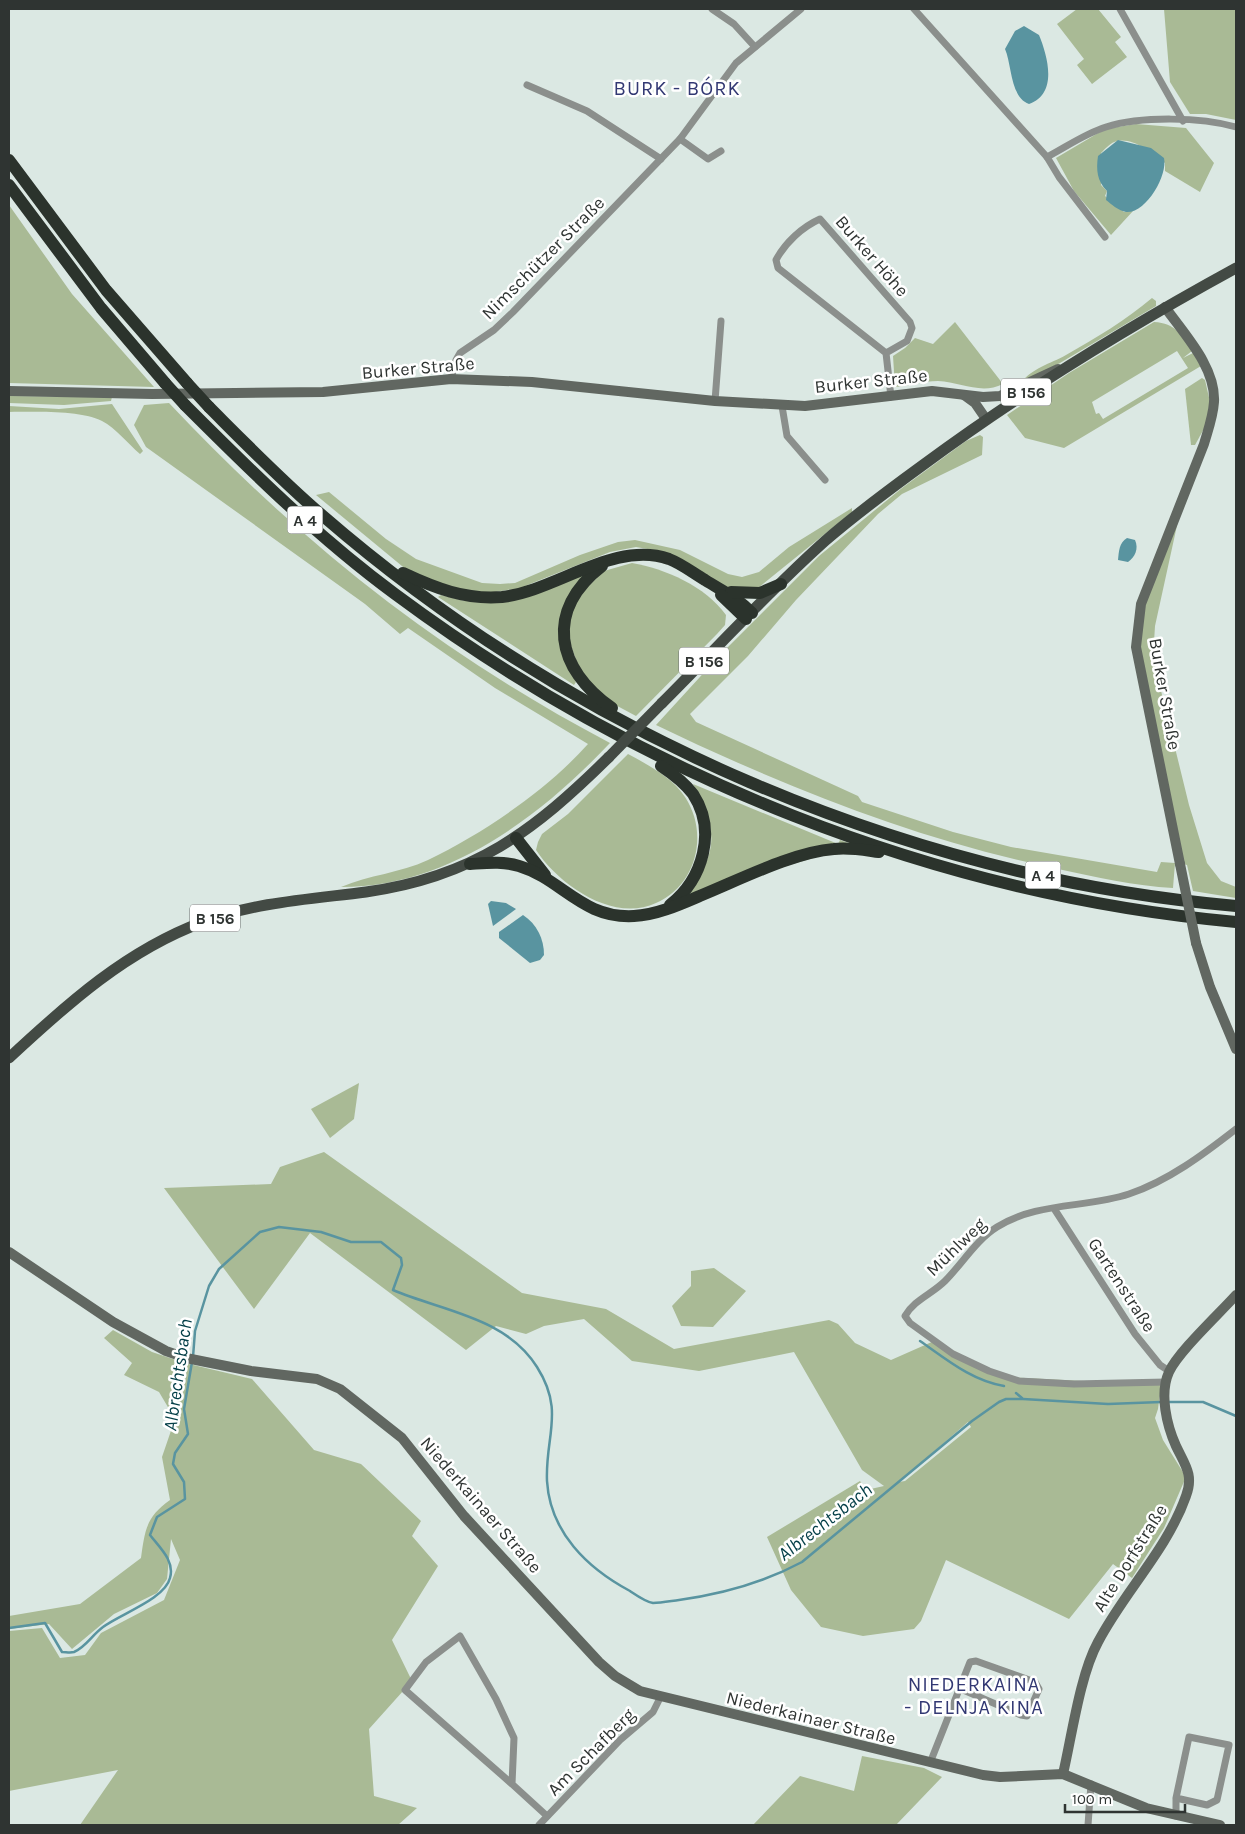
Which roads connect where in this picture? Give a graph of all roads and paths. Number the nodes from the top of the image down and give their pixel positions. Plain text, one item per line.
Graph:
1 (712, 9) edge
2 (802, 9) edge
3 (914, 9) edge
4 (1120, 9) edge
5 (755, 47) junction
6 (527, 85) dead end
7 (1183, 121) junction
8 (1236, 127) edge
9 (680, 139) junction
10 (721, 151) dead end
11 (1047, 157) junction
12 (661, 159) junction
13 (9, 160) edge
14 (9, 185) edge
15 (1105, 237) dead end
16 (1236, 268) edge
17 (1165, 307) junction
18 (721, 322) dead end
19 (886, 353) junction
20 (1066, 366) junction
21 (451, 379) junction
22 (9, 391) edge
23 (964, 394) junction
24 (891, 397) junction
25 (715, 401) junction
26 (782, 406) junction
27 (986, 419) junction
28 (825, 480) dead end
29 (608, 562) junction
30 (380, 563) junction
31 (707, 581) junction
32 (781, 584) junction
33 (728, 592) junction
34 (749, 616) junction
35 (653, 736) junction
36 (620, 738) junction
37 (516, 838) junction
38 (899, 853) junction
39 (470, 864) junction
40 (553, 884) junction
41 (1236, 906) edge
42 (667, 908) junction
43 (1236, 922) edge
44 (1236, 1049) edge
45 (9, 1058) edge
46 (1236, 1129) edge
47 (1055, 1210) dead end
48 (9, 1252) edge
49 (1236, 1296) edge
50 (1167, 1377) junction
51 (961, 1689) junction
52 (660, 1698) junction
53 (930, 1763) junction
54 (1063, 1774) junction
55 (512, 1784) junction
56 (1091, 1784) junction
57 (1176, 1798) junction
58 (547, 1816) junction
59 (1176, 1816) junction
60 (539, 1825) edge
61 (1088, 1825) edge
62 (1220, 1825) edge

1 - 5 street
2 - 5 street, Nimschützer Straße
3 - 11 street
4 - 7 street
5 - 9 street, Nimschützer Straße
6 - 12 street
7 - 8 street
7 - 11 street
9 - 10 street
9 - 12 street, Nimschützer Straße
11 - 15 street
12 - 21 street, Nimschützer Straße
13 - 30 highway, A 4, bridge
14 - 36 highway, A 4, bridge
16 - 17 main road, B 156
17 - 20 main road, B 156
17 - 44 street, Burker Straße, bridge
18 - 25 street
19 - 19 street, Burker Höhe
19 - 24 street
20 - 23 street, Burker Straße
20 - 27 main road, B 156
21 - 22 street, Burker Straße
21 - 25 street, Burker Straße
23 - 24 street, Burker Straße
23 - 27 street
24 - 26 street, Burker Straße
25 - 26 street, Burker Straße
26 - 28 street
27 - 32 main road, B 156
29 - 30 highway
29 - 31 highway
29 - 35 highway
30 - 35 highway, A 4
31 - 33 highway
31 - 34 highway
32 - 33 highway
32 - 34 main road, B 156
33 - 34 highway
34 - 37 main road, B 156, bridge
35 - 41 highway, A 4
36 - 38 highway, A 4
36 - 42 highway
37 - 39 main road, B 156
37 - 40 highway
38 - 42 highway
38 - 43 highway, A 4
39 - 40 highway
39 - 45 main road, B 156
40 - 42 highway
46 - 50 street, Mühlweg
47 - 50 street, Gartenstraße
48 - 52 street, Niederkainaer Straße
49 - 50 street
50 - 54 street, Alte Dorfstraße
51 - 51 street
51 - 53 street
52 - 53 street, Niederkainaer Straße
52 - 58 street, Am Schafberg
53 - 54 street, Niederkainaer Straße
54 - 56 street, Niederkainaer Straße
55 - 55 street
55 - 58 street
56 - 59 street, Niederkainaer Straße
56 - 61 street
57 - 57 street
57 - 59 street
58 - 60 street, Am Schafberg
59 - 62 street, Niederkainaer Straße

